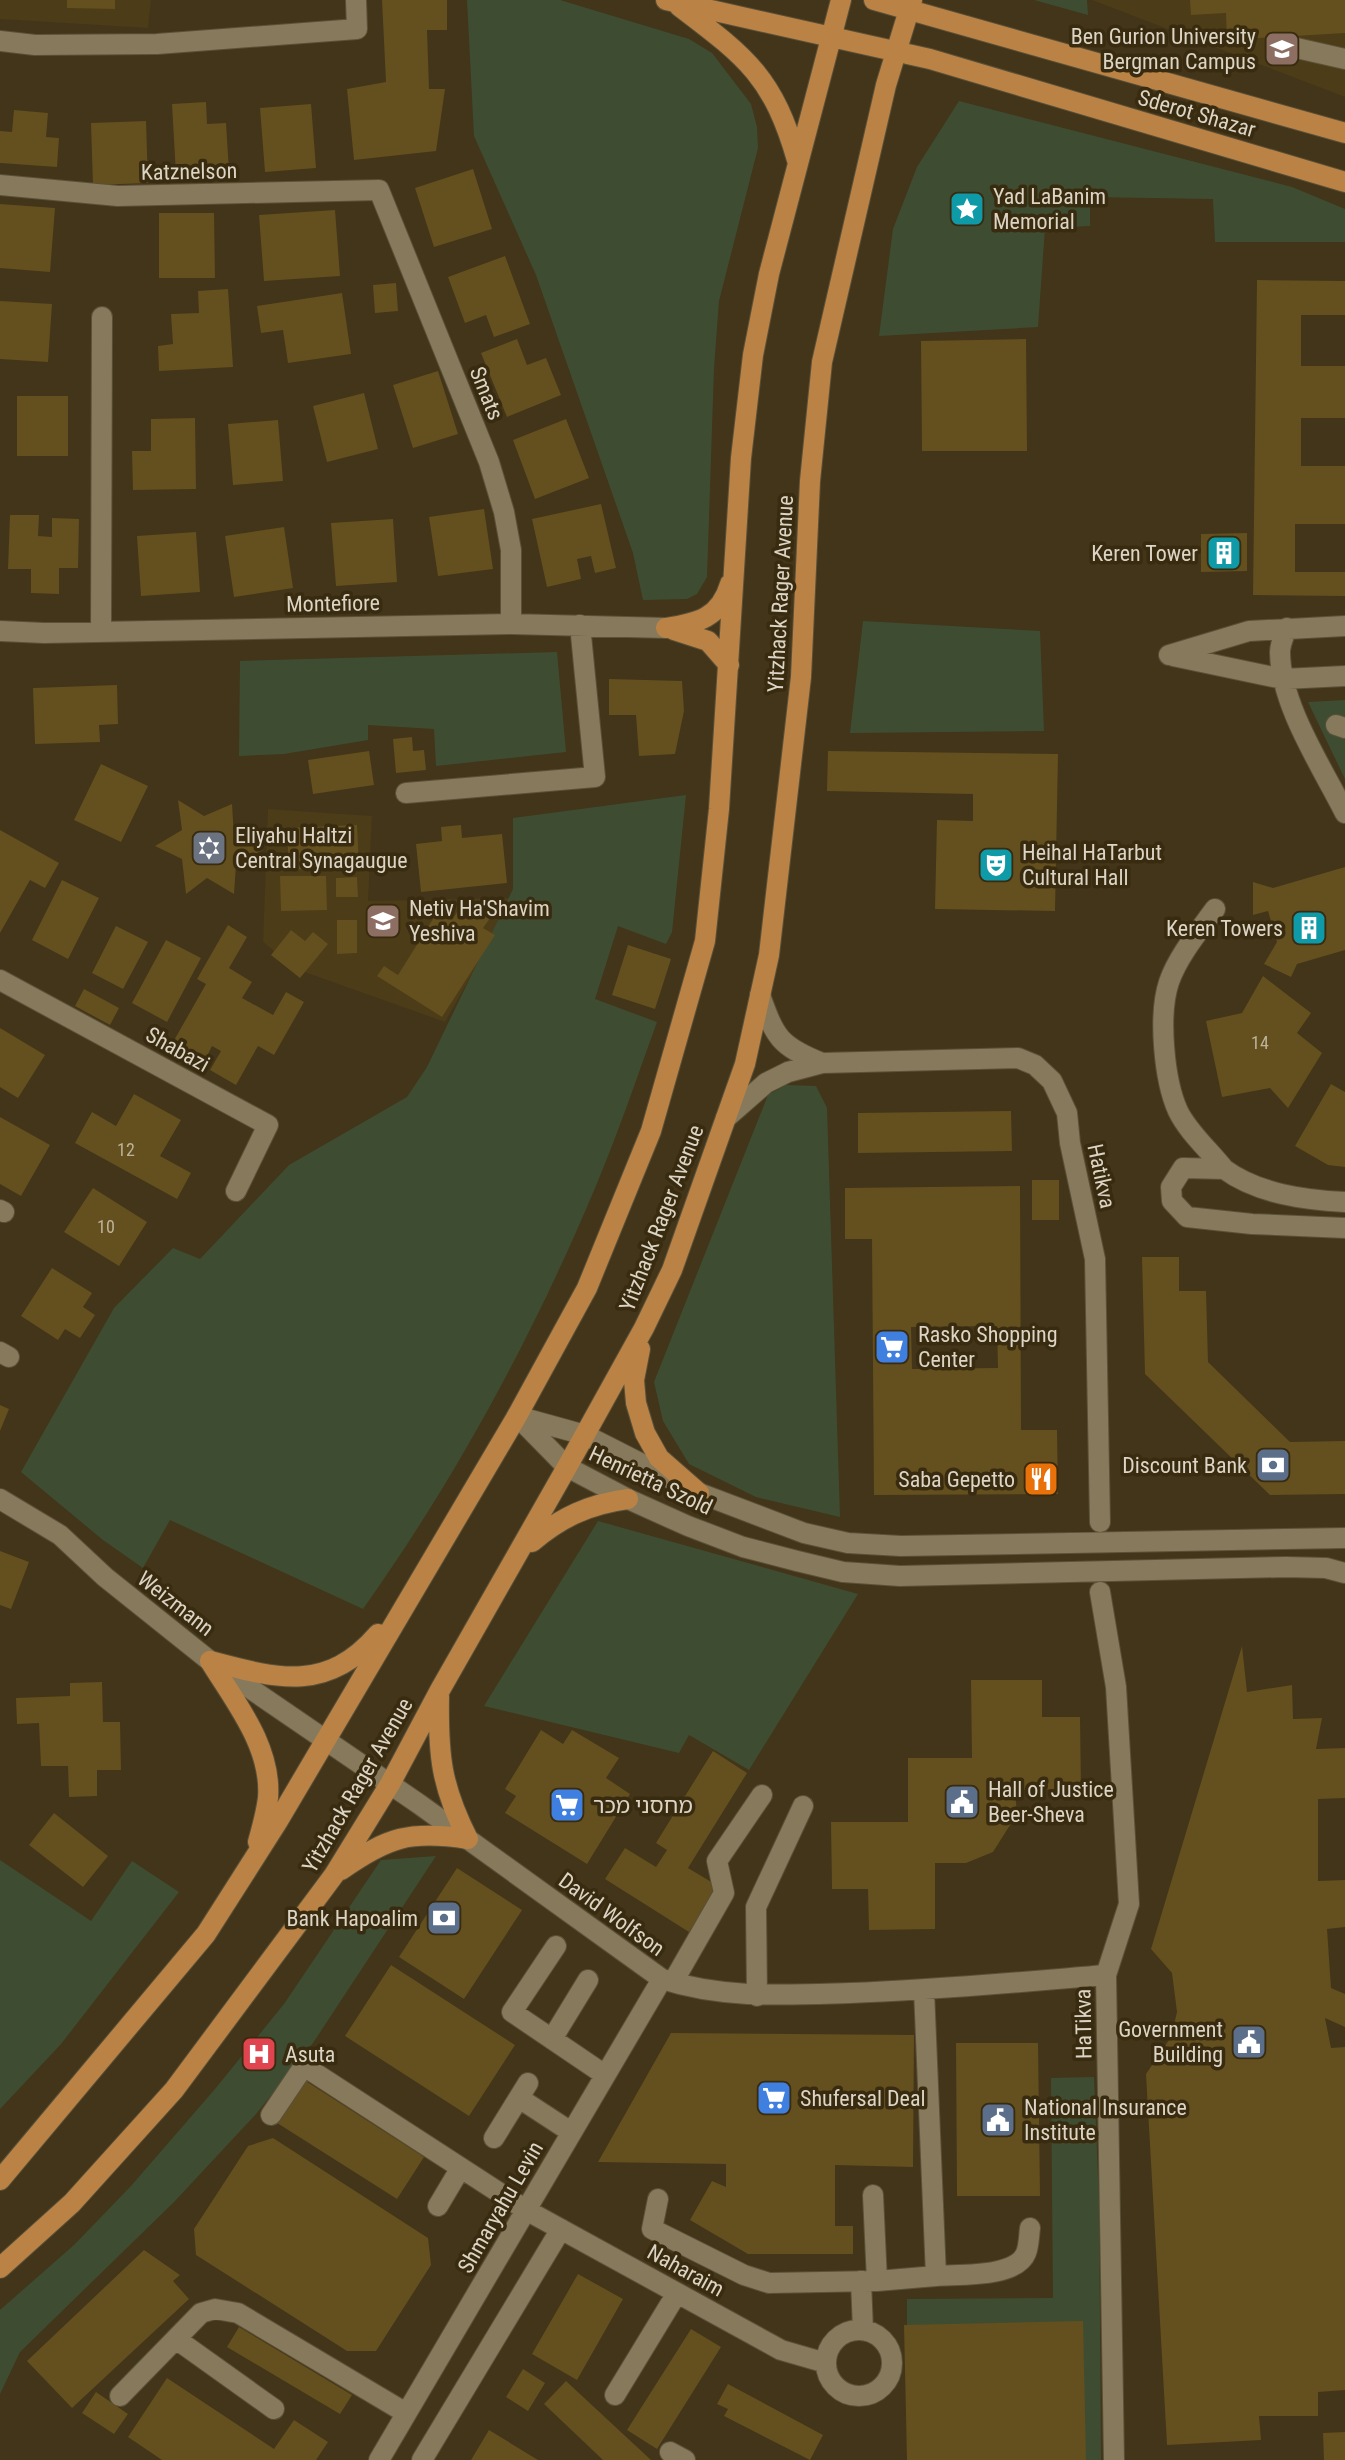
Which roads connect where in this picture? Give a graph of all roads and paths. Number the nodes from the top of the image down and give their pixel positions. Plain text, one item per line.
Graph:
1 (356, 0) edge
2 (841, 0) edge
3 (874, 0) edge
4 (669, 1) edge
5 (910, 4) edge
6 (830, 38) junction
7 (0, 41) edge
8 (1292, 47) dead end
9 (896, 51) junction
10 (1345, 59) edge
11 (1345, 133) edge
12 (797, 162) junction
13 (1345, 182) edge
14 (0, 185) edge
15 (379, 190) joint
16 (102, 317) dead end
17 (735, 570) junction
18 (511, 624) junction
19 (580, 625) junction
20 (1345, 626) edge
21 (666, 628) junction
22 (1287, 628) junction
23 (0, 631) edge
24 (101, 632) junction
25 (729, 665) junction
26 (1345, 676) edge
27 (1283, 679) junction
28 (406, 793) dead end
29 (1343, 802) edge
30 (1215, 909) dead end
31 (0, 980) edge
32 (760, 995) junction
33 (822, 1063) junction
34 (726, 1118) junction
35 (1224, 1169) junction
36 (236, 1191) dead end
37 (1345, 1202) edge
38 (1345, 1228) edge
39 (644, 1328) junction
40 (517, 1416) junction
41 (585, 1435) junction
42 (567, 1467) junction
43 (699, 1493) junction
44 (0, 1499) edge
45 (628, 1499) junction
46 (1100, 1522) dead end
47 (1345, 1538) edge
48 (520, 1552) junction
49 (1345, 1573) edge
50 (1100, 1592) dead end
51 (406, 1604) junction
52 (210, 1661) junction
53 (440, 1690) junction
54 (326, 1742) junction
55 (390, 1784) junction
56 (762, 1795) dead end
57 (803, 1806) dead end
58 (468, 1839) junction
59 (254, 1859) junction
60 (334, 1875) junction
61 (556, 1946) dead end
62 (1106, 1975) junction
63 (588, 1980) dead end
64 (667, 1980) junction
65 (924, 1990) junction
66 (757, 1996) junction
67 (552, 2039) junction
68 (605, 2075) junction
69 (271, 2115) dead end
70 (571, 2132) junction
71 (494, 2138) dead end
72 (460, 2169) junction
73 (0, 2180) edge
74 (873, 2195) dead end
75 (658, 2199) dead end
76 (438, 2206) dead end
77 (526, 2210) junction
78 (1030, 2228) dead end
79 (561, 2229) junction
80 (0, 2268) edge
81 (936, 2276) junction
82 (869, 2281) junction
83 (677, 2293) junction
84 (863, 2330) junction
85 (176, 2339) junction
86 (826, 2363) junction
87 (615, 2395) dead end
88 (120, 2396) dead end
89 (274, 2409) dead end
90 (406, 2413) junction
91 (379, 2460) edge
92 (422, 2460) edge
93 (1114, 2460) edge

1 - 7 street
2 - 6 main road, Yitzhack Rager Avenue
3 - 5 main road, Sderot Shazar
4 - 6 main road, Sderot Shazar
4 - 12 main road
5 - 9 main road, Yitzhack Rager Avenue
5 - 11 main road, Sderot Shazar
6 - 9 main road, Sderot Shazar
6 - 12 main road, Yitzhack Rager Avenue
8 - 10 street
9 - 13 main road, Sderot Shazar
9 - 32 main road, Yitzhack Rager Avenue
12 - 17 main road, Yitzhack Rager Avenue
14 - 15 street, Katznelson
15 - 18 street, Smats
16 - 24 street
17 - 21 main road
17 - 25 main road, Yitzhack Rager Avenue
18 - 19 street, Montefiore
18 - 24 street, Montefiore
19 - 21 street, Montefiore
19 - 28 street
20 - 22 street
21 - 25 main road
22 - 27 street
22 - 27 street
23 - 24 street, Montefiore
25 - 40 main road, Yitzhack Rager Avenue
26 - 27 street
27 - 29 street
30 - 35 street
31 - 36 street, Shabazi
32 - 33 street, Hatikva
32 - 34 main road, Yitzhack Rager Avenue
33 - 34 street, Hatikva
33 - 46 street, Hatikva
34 - 39 main road, Yitzhack Rager Avenue
35 - 37 street
35 - 38 street
39 - 41 main road, Yitzhack Rager Avenue
39 - 43 main road
40 - 41 street, Henrietta Szold
40 - 42 street, Henrietta Szold
40 - 51 main road, Yitzhack Rager Avenue
41 - 42 main road, Yitzhack Rager Avenue
41 - 43 street, Henrietta Szold
42 - 45 street, Henrietta Szold
42 - 48 main road, Yitzhack Rager Avenue
43 - 47 street, Henrietta Szold
44 - 52 street, Weizmann
45 - 48 main road
45 - 49 street, Henrietta Szold
48 - 53 main road, Yitzhack Rager Avenue
50 - 62 street, HaTikva
51 - 52 main road
51 - 54 main road, Yitzhack Rager Avenue
52 - 54 street, Weizmann
52 - 59 main road
53 - 55 main road, Yitzhack Rager Avenue
53 - 58 main road
54 - 55 street, David Wolfson
54 - 59 main road, Yitzhack Rager Avenue
55 - 58 street, David Wolfson
55 - 60 main road, Yitzhack Rager Avenue
56 - 64 street, Shmaryahu Levin
57 - 66 street
58 - 60 main road
58 - 64 street, David Wolfson
59 - 73 main road, Yitzhack Rager Avenue
60 - 80 main road, Yitzhack Rager Avenue
61 - 67 street
62 - 65 street, David Wolfson
62 - 93 street, HaTikva
63 - 67 street
64 - 66 street, David Wolfson
64 - 68 street, Shmaryahu Levin
65 - 66 street, David Wolfson
65 - 81 street
67 - 68 street
68 - 70 street, Shmaryahu Levin
69 - 72 street, Naharaim
70 - 71 street
70 - 77 street, Shmaryahu Levin
72 - 76 street
72 - 77 street, Naharaim
74 - 82 street
75 - 82 street
77 - 79 street, Naharaim
77 - 90 street, Shmaryahu Levin
78 - 81 street
79 - 83 street, Naharaim
79 - 92 street
81 - 82 street
82 - 84 street
83 - 86 street, Naharaim
83 - 87 street
84 - 86 street
84 - 86 street
85 - 88 street
85 - 89 street
85 - 90 street
90 - 91 street, Shmaryahu Levin

